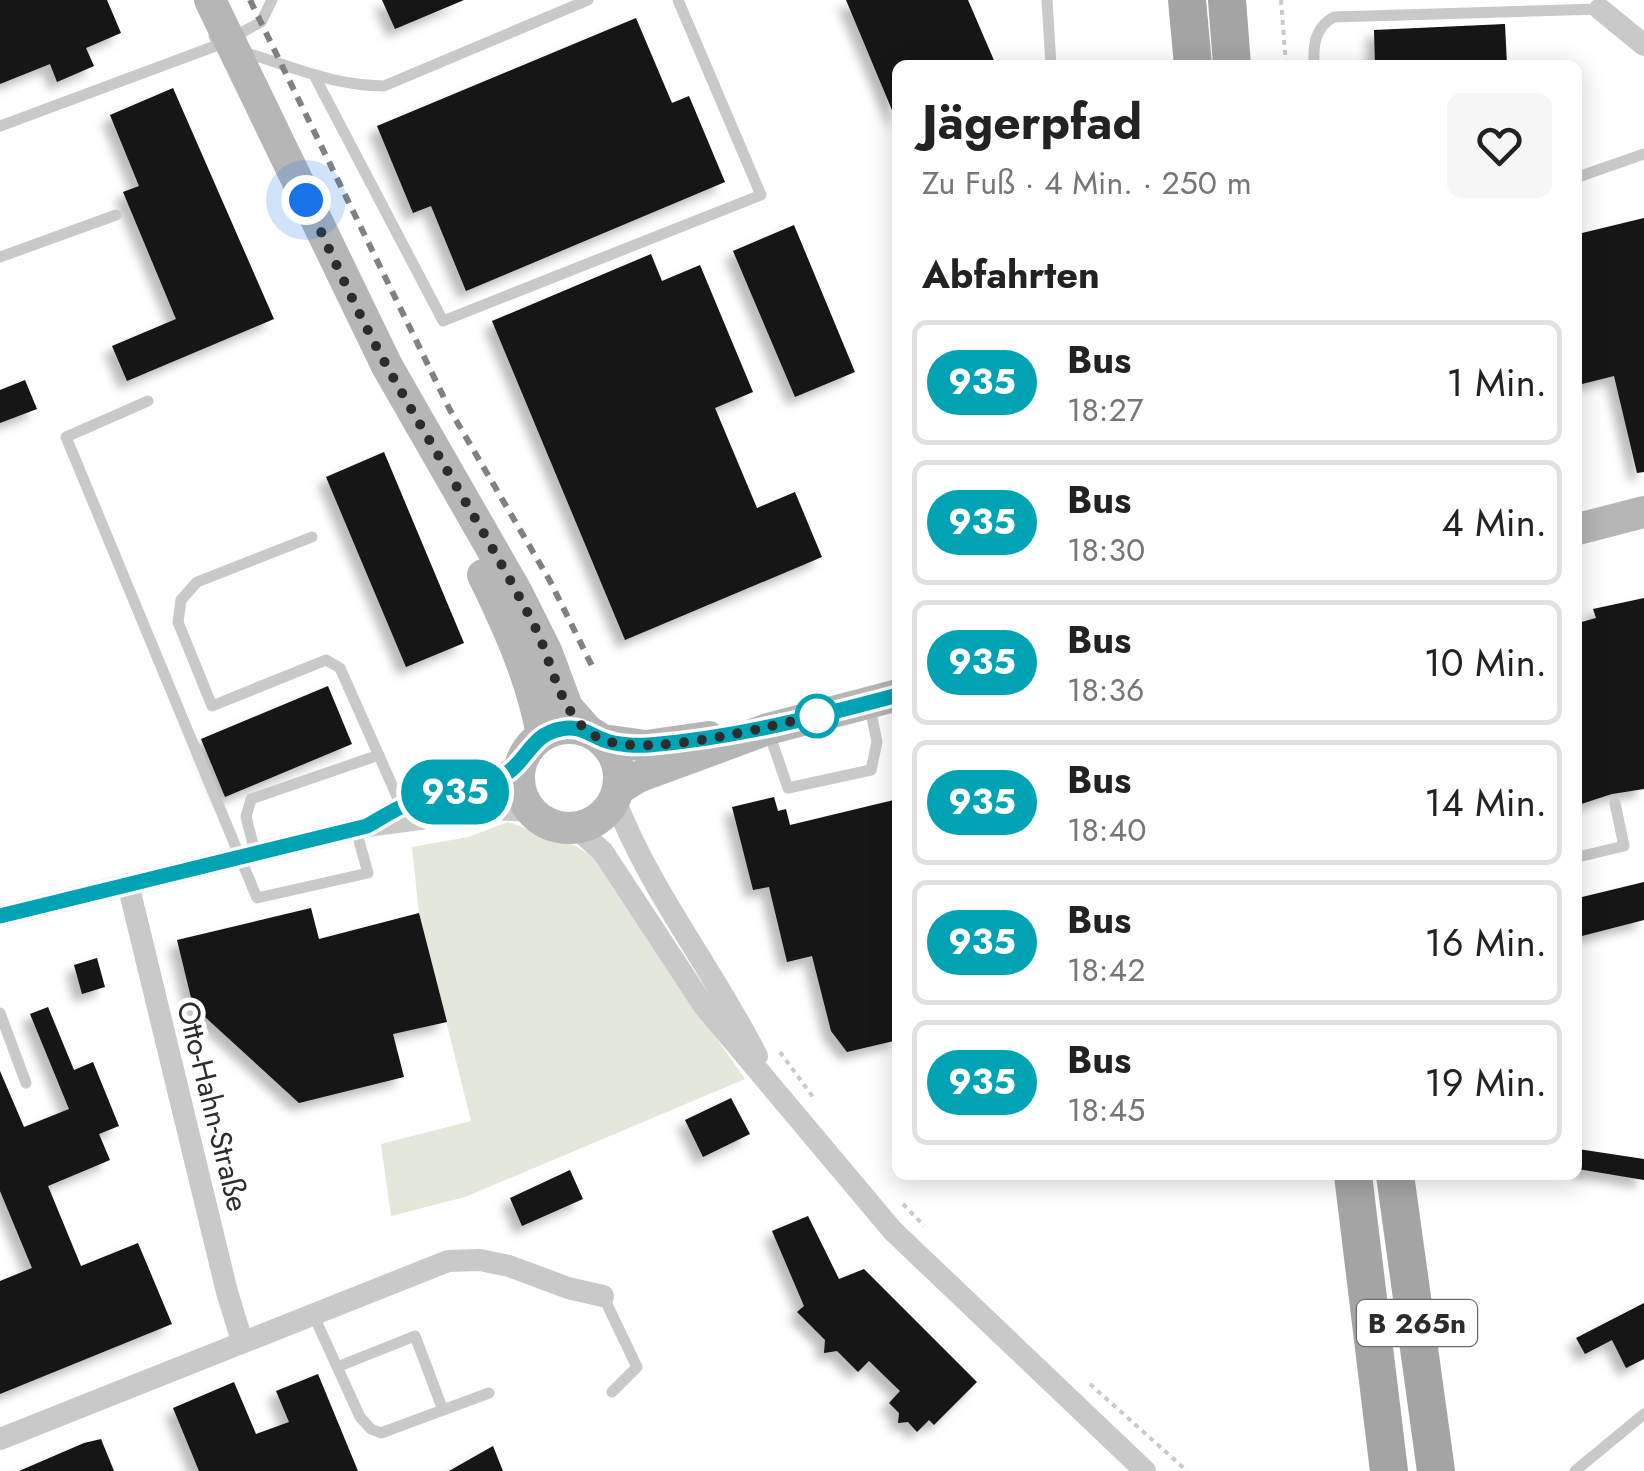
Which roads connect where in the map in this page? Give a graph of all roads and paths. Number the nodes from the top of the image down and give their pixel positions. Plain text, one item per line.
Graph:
1 (198, 0) edge
2 (210, 0) edge
3 (272, 0) edge
4 (588, 0) edge
5 (678, 0) edge
6 (1047, 0) edge
7 (1187, 0) edge
8 (1226, 0) edge
9 (1281, 0) edge
10 (1546, 4) edge
11 (1600, 4) edge
12 (218, 45) junction
13 (1644, 46) edge
14 (1051, 60) edge
15 (1193, 60) edge
16 (1232, 60) edge
17 (1286, 60) edge
18 (1314, 60) edge
19 (315, 78) junction
20 (0, 126) edge
21 (1644, 154) edge
22 (1582, 177) edge
23 (116, 215) dead end
24 (0, 257) edge
25 (387, 366) junction
26 (148, 402) dead end
27 (1644, 512) edge
28 (1582, 527) edge
29 (312, 536) dead end
30 (883, 699) edge
31 (768, 729) junction
32 (542, 735) junction
33 (596, 736) junction
34 (380, 754) junction
35 (521, 762) junction
36 (617, 795) junction
37 (1614, 803) dead end
38 (531, 811) junction
39 (404, 814) junction
40 (361, 828) junction
41 (576, 828) junction
42 (248, 853) junction
43 (1582, 856) edge
44 (128, 884) junction
45 (0, 916) edge
46 (0, 1013) edge
47 (776, 1047) dead end
48 (26, 1084) dead end
49 (775, 1090) junction
50 (819, 1106) dead end
51 (1353, 1180) edge
52 (1397, 1180) edge
53 (893, 1194) dead end
54 (930, 1232) dead end
55 (602, 1296) joint
56 (313, 1313) junction
57 (242, 1340) junction
58 (337, 1366) junction
59 (1086, 1381) dead end
60 (612, 1392) dead end
61 (489, 1393) dead end
62 (444, 1410) junction
63 (1644, 1414) edge
64 (0, 1439) edge
65 (1145, 1471) edge
66 (1187, 1471) edge
67 (1389, 1471) edge
68 (1436, 1471) edge
69 (1576, 1471) edge

1 - 12 lane
2 - 25 main road, bridge
3 - 12 lane
4 - 19 lane
5 - 19 lane
6 - 14 lane
7 - 15 main road
8 - 16 main road
9 - 17 path
10 - 11 lane
10 - 18 lane
11 - 13 street
12 - 19 lane
12 - 20 lane
21 - 22 lane
23 - 24 lane
25 - 32 main road
25 - 33 main road
26 - 42 lane
27 - 28 main road
29 - 34 lane
30 - 31 main road
30 - 31 lane
31 - 33 main road
31 - 36 main road
32 - 33 main road
32 - 35 main road
33 - 36 main road
34 - 39 lane
34 - 42 lane
35 - 38 main road
35 - 39 street
36 - 41 main road
36 - 49 street
37 - 43 lane
38 - 39 street
38 - 41 main road
39 - 40 street
40 - 42 street
40 - 42 lane
41 - 49 street
42 - 44 street
44 - 45 street
44 - 57 street, Otto-Hahn-Straße
46 - 48 lane
47 - 50 path
49 - 65 street
51 - 67 main road, B 265n
52 - 68 main road, B 265n
53 - 54 path
55 - 56 street
55 - 60 lane
56 - 57 street
56 - 58 lane
57 - 64 street
58 - 62 lane
58 - 62 lane
59 - 66 path
61 - 62 lane
63 - 69 lane

